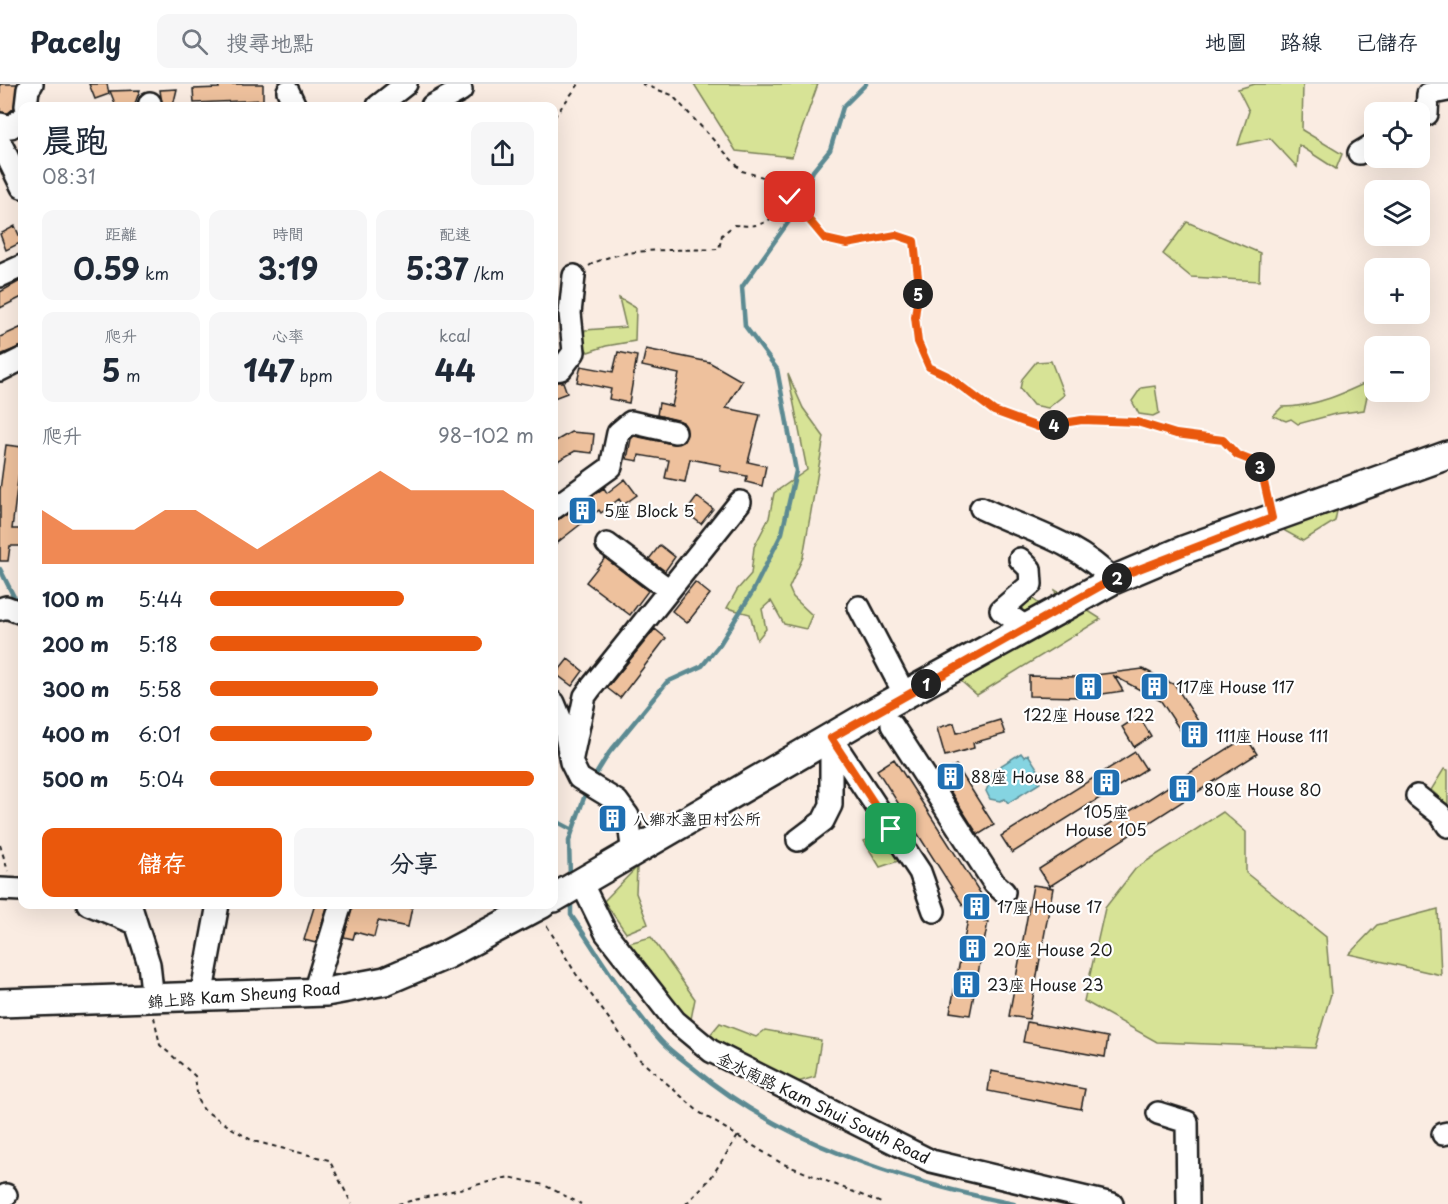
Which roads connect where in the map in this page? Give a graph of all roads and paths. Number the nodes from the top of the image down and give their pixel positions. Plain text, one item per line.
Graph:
1 (32, 84) edge
2 (406, 84) edge
3 (579, 84) edge
4 (642, 84) edge
5 (461, 90) dead end
6 (1448, 90) edge
7 (26, 102) edge
8 (383, 102) edge
9 (439, 102) edge
10 (1427, 102) edge
11 (558, 112) edge
12 (18, 121) edge
13 (0, 124) edge
14 (0, 142) edge
15 (18, 179) edge
16 (790, 197) junction
17 (18, 268) edge
18 (0, 276) edge
19 (574, 276) joint
20 (18, 361) edge
21 (558, 369) edge
22 (0, 370) edge
23 (675, 432) dead end
24 (1448, 455) edge
25 (740, 502) dead end
26 (558, 504) edge
27 (981, 508) dead end
28 (1272, 518) junction
29 (607, 544) dead end
30 (1020, 559) dead end
31 (1113, 579) junction
32 (669, 590) junction
33 (858, 607) dead end
34 (0, 609) edge
35 (18, 612) edge
36 (1027, 628) junction
37 (905, 695) junction
38 (558, 712) edge
39 (892, 725) dead end
40 (831, 738) junction
41 (575, 770) junction
42 (1417, 796) dead end
43 (1448, 826) edge
44 (798, 840) dead end
45 (0, 845) edge
46 (633, 854) junction
47 (579, 884) junction
48 (12, 889) edge
49 (1004, 892) dead end
50 (558, 894) edge
51 (110, 909) edge
52 (217, 909) edge
53 (339, 909) edge
54 (528, 909) edge
55 (535, 909) edge
56 (934, 911) dead end
57 (132, 914) edge
58 (314, 992) junction
59 (201, 998) junction
60 (153, 1000) junction
61 (0, 1003) edge
62 (1158, 1113) dead end
63 (738, 1136) junction
64 (352, 1204) edge
65 (398, 1204) edge
66 (581, 1204) edge
67 (686, 1204) edge
68 (884, 1204) edge
69 (1112, 1204) edge
70 (1188, 1204) edge

1 - 7 street
2 - 8 street
3 - 11 path
4 - 16 path
5 - 9 street
6 - 10 street
12 - 13 street
14 - 15 street
16 - 19 path
16 - 28 path
17 - 18 street
19 - 21 street
20 - 22 street
23 - 26 street
24 - 28 main road, 錦上路 Kam Sheung Road
25 - 32 street
27 - 31 street
28 - 31 main road, 錦上路 Kam Sheung Road
29 - 32 street
30 - 36 street
31 - 36 main road, 錦上路 Kam Sheung Road
32 - 41 street
33 - 37 street
34 - 35 street
36 - 37 main road, 錦上路 Kam Sheung Road
37 - 40 main road, 錦上路 Kam Sheung Road
38 - 41 street
39 - 49 street
40 - 44 street
40 - 46 main road, 錦上路 Kam Sheung Road
40 - 56 street
41 - 46 street
42 - 43 street
45 - 48 path
46 - 47 main road, 錦上路 Kam Sheung Road
47 - 50 main road, 錦上路 Kam Sheung Road
47 - 69 street, 金水南路 Kam Shui South Road
51 - 57 street
52 - 59 street
53 - 58 street
54 - 58 main road, 錦上路 Kam Sheung Road
55 - 63 path
57 - 60 street
58 - 59 main road, 錦上路 Kam Sheung Road
59 - 60 main road, 錦上路 Kam Sheung Road
60 - 61 main road, 錦上路 Kam Sheung Road
60 - 64 path
62 - 70 street
63 - 67 path
63 - 68 path
65 - 66 path

